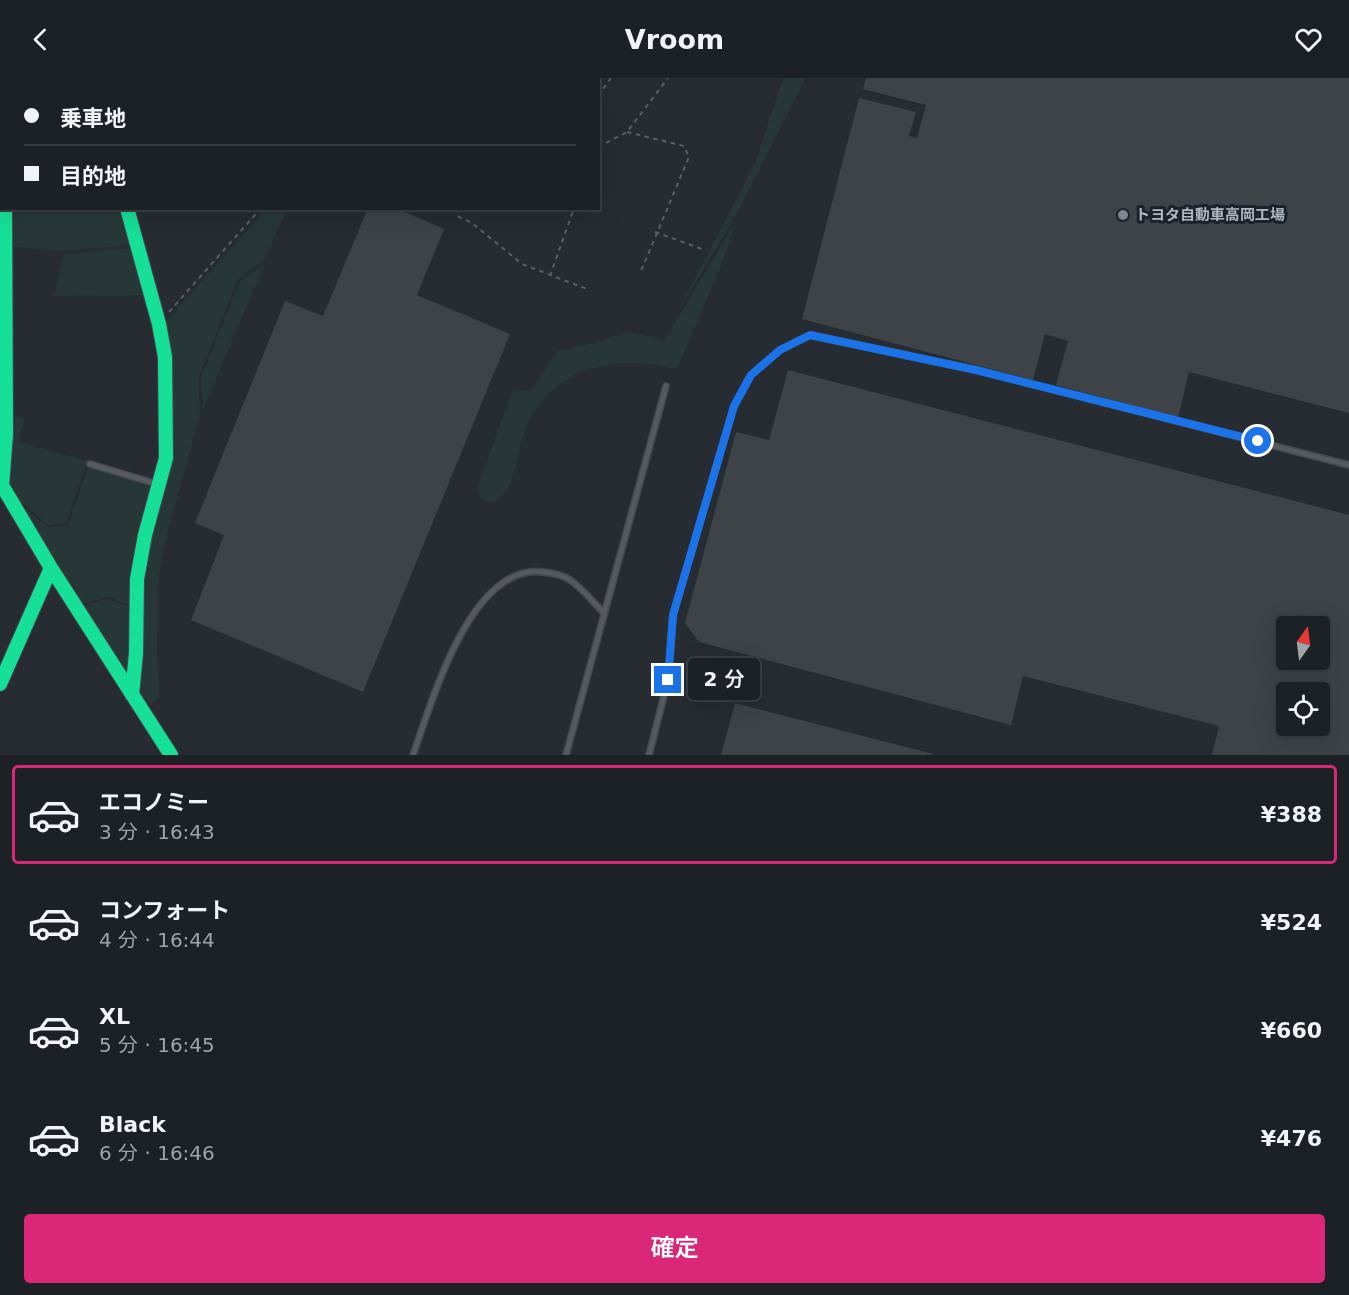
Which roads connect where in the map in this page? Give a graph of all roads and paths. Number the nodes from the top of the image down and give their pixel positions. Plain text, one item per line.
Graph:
1 (611, 78) edge
2 (668, 78) edge
3 (600, 93) edge
4 (627, 132) junction
5 (600, 146) edge
6 (5, 210) edge
7 (128, 210) edge
8 (259, 210) edge
9 (458, 210) edge
10 (573, 210) edge
11 (655, 232) junction
12 (702, 249) dead end
13 (640, 271) dead end
14 (550, 276) junction
15 (586, 289) dead end
16 (159, 324) junction
17 (666, 386) dead end
18 (90, 464) dead end
19 (1349, 465) edge
20 (159, 484) junction
21 (3, 491) edge
22 (51, 568) junction
23 (603, 612) junction
24 (0, 684) edge
25 (132, 695) junction
26 (171, 755) edge
27 (412, 755) edge
28 (566, 755) edge
29 (649, 755) edge

1 - 3 path
2 - 4 path
4 - 5 path
4 - 11 path
6 - 21 street
7 - 16 street
8 - 16 path
9 - 14 path
10 - 14 path
11 - 12 path
11 - 13 path
14 - 15 path
16 - 20 street
17 - 23 lane
18 - 20 lane
19 - 29 lane
20 - 25 street
21 - 22 street
22 - 24 street
22 - 25 street
23 - 27 lane
23 - 28 lane
25 - 26 street

